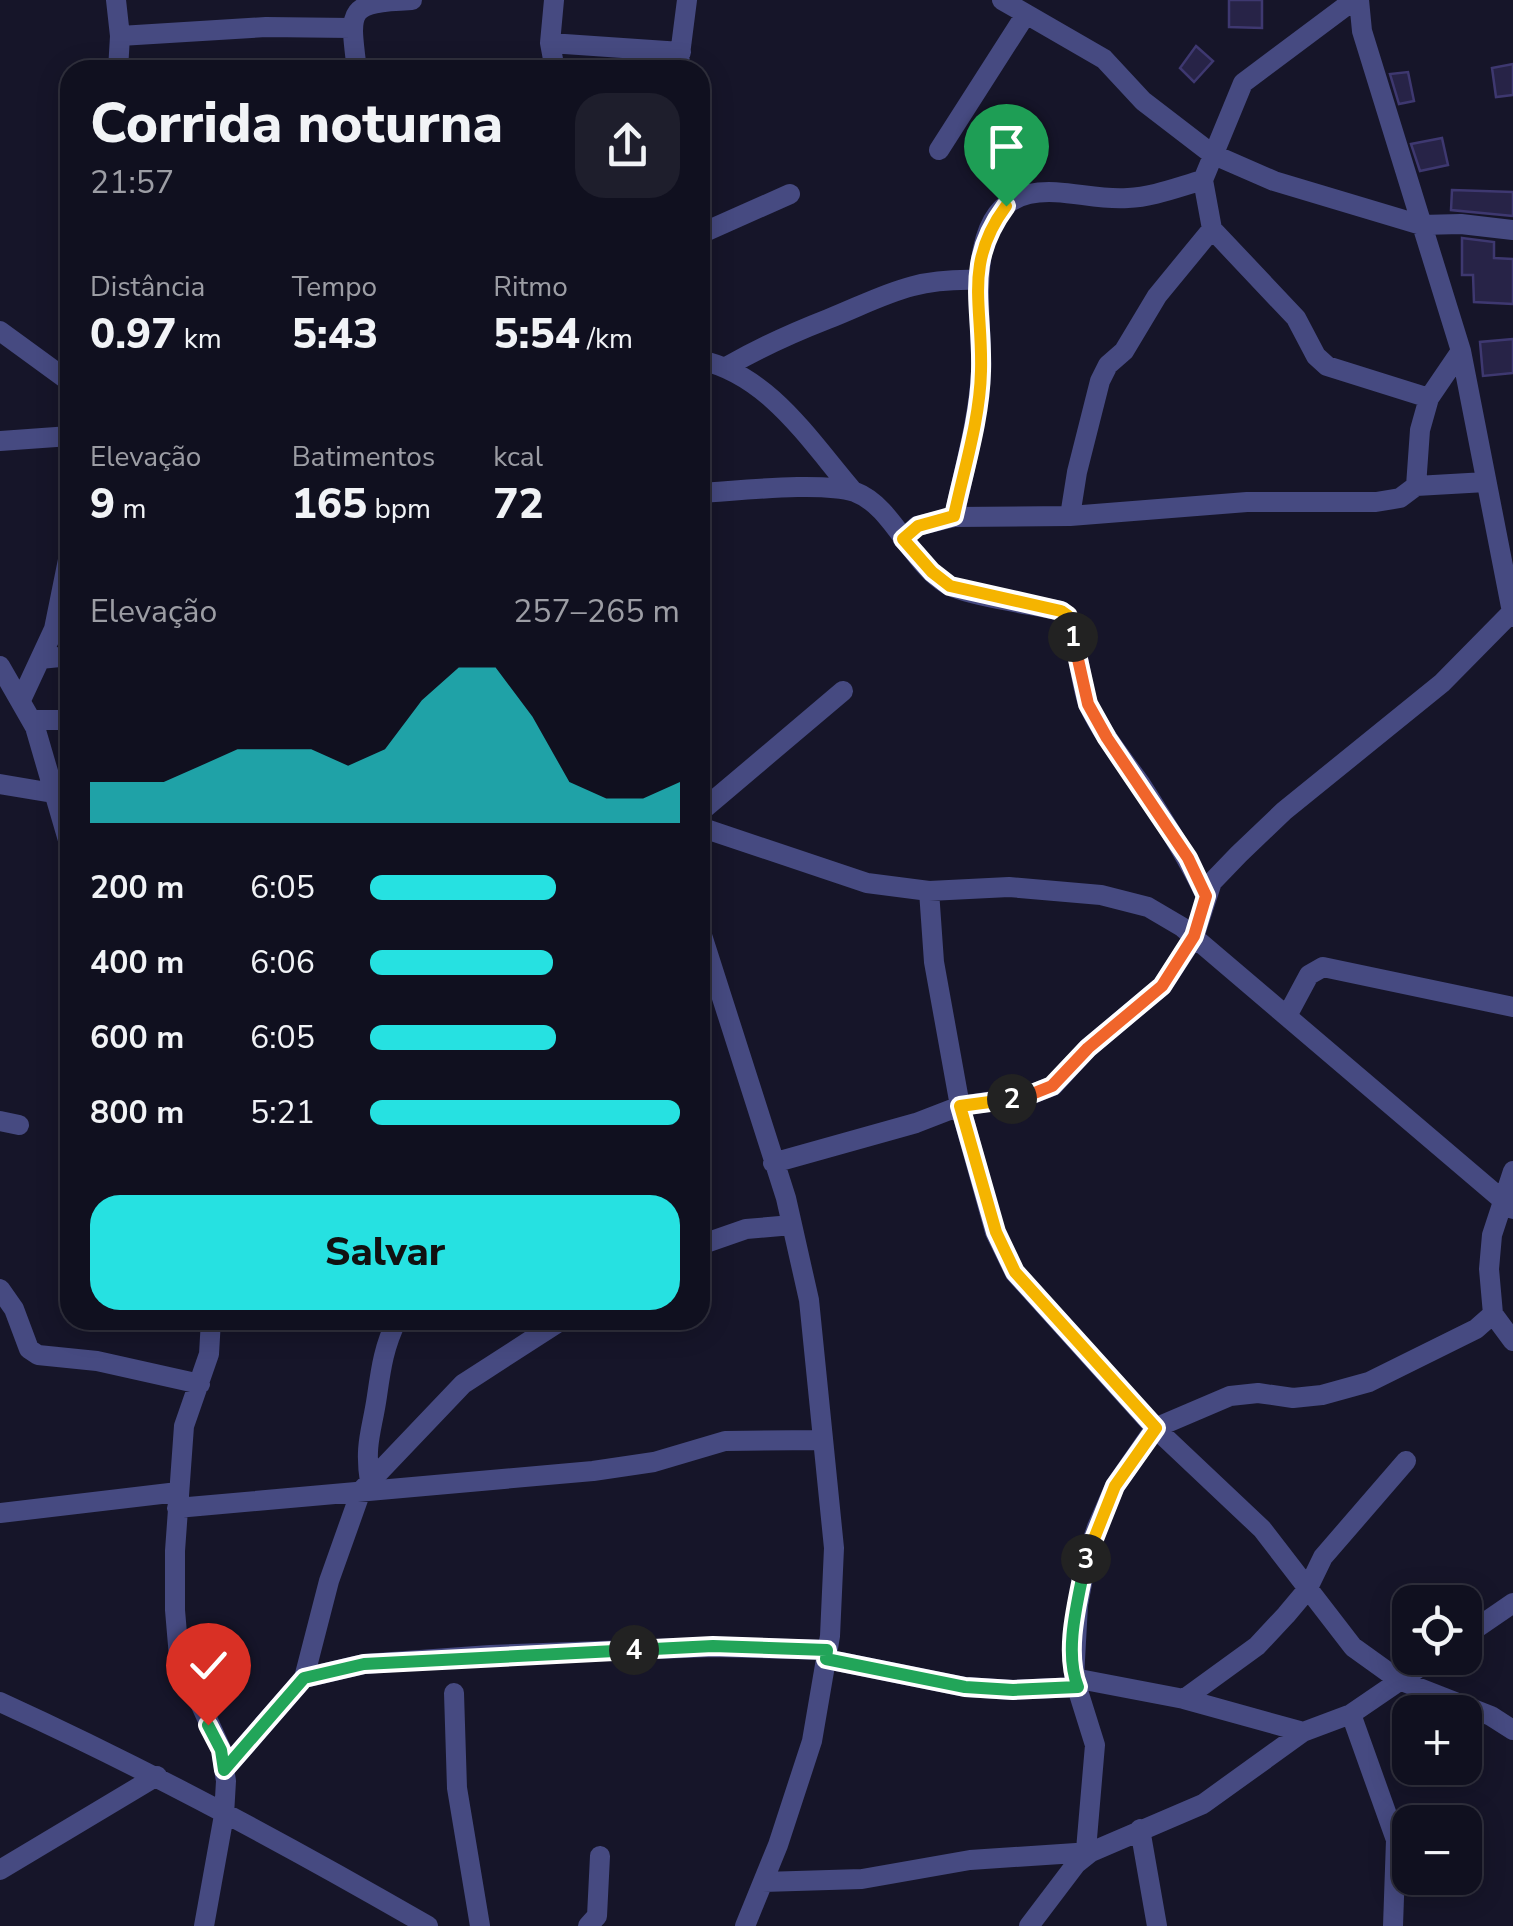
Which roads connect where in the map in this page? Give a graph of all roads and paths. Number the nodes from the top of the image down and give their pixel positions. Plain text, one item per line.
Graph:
1 (116, 0) edge
2 (412, 0) edge
3 (554, 0) edge
4 (687, 0) edge
5 (1002, 0) edge
6 (1356, 0) edge
7 (1026, 14) junction
8 (351, 28) junction
9 (120, 36) junction
10 (550, 42) junction
11 (119, 60) edge
12 (356, 60) edge
13 (554, 60) edge
14 (672, 60) edge
15 (679, 60) edge
16 (938, 150) dead end
17 (1212, 154) junction
18 (1202, 180) junction
19 (790, 194) dead end
20 (1421, 224) junction
21 (1212, 229) junction
22 (710, 230) edge
23 (1513, 230) edge
24 (978, 280) junction
25 (0, 332) edge
26 (1461, 350) junction
27 (710, 362) edge
28 (728, 366) junction
29 (60, 375) edge
30 (1429, 398) junction
31 (60, 437) edge
32 (0, 441) edge
33 (1486, 482) junction
34 (1416, 486) junction
35 (852, 491) junction
36 (710, 493) edge
37 (954, 516) junction
38 (1070, 516) junction
39 (903, 539) junction
40 (1506, 540) edge
41 (60, 599) edge
42 (1512, 615) edge
43 (60, 657) edge
44 (40, 659) junction
45 (0, 666) edge
46 (842, 691) dead end
47 (21, 700) junction
48 (32, 720) junction
49 (60, 720) edge
50 (0, 784) edge
51 (53, 793) junction
52 (710, 803) edge
53 (60, 815) edge
54 (710, 830) edge
55 (929, 891) junction
56 (1206, 896) junction
57 (1194, 936) junction
58 (710, 960) edge
59 (1513, 1008) edge
60 (1287, 1016) junction
61 (960, 1106) junction
62 (773, 1163) junction
63 (1513, 1171) edge
64 (1508, 1205) edge
65 (792, 1225) junction
66 (710, 1242) edge
67 (0, 1288) edge
68 (1493, 1314) junction
69 (210, 1330) edge
70 (392, 1330) edge
71 (547, 1330) edge
72 (1513, 1341) edge
73 (200, 1384) junction
74 (1156, 1428) junction
75 (822, 1440) junction
76 (1406, 1461) dead end
77 (366, 1486) junction
78 (178, 1500) junction
79 (0, 1513) edge
80 (1307, 1590) junction
81 (1513, 1604) edge
82 (1482, 1625) edge
83 (826, 1654) junction
84 (1407, 1675) edge
85 (304, 1678) junction
86 (1399, 1680) junction
87 (1076, 1682) junction
88 (454, 1693) dead end
89 (1184, 1699) junction
90 (0, 1702) edge
91 (1351, 1714) junction
92 (1513, 1730) edge
93 (1303, 1732) junction
94 (224, 1770) junction
95 (157, 1776) junction
96 (224, 1815) junction
97 (1140, 1829) junction
98 (1089, 1851) junction
99 (600, 1856) dead end
100 (0, 1870) edge
101 (763, 1882) junction
102 (204, 1926) edge
103 (428, 1926) edge
104 (480, 1926) edge
105 (588, 1926) edge
106 (745, 1926) edge
107 (1029, 1926) edge
108 (1158, 1926) edge
109 (1393, 1926) edge

1 - 9 street
2 - 8 street
3 - 10 street
4 - 15 street
5 - 7 street
6 - 17 street
6 - 20 street
7 - 16 street
7 - 17 street
8 - 9 street
8 - 12 street
9 - 11 street
10 - 13 street
10 - 14 street
17 - 18 street
17 - 20 street
18 - 21 street
18 - 24 street
19 - 22 street
20 - 23 street
20 - 26 street
21 - 30 street
21 - 38 street
24 - 28 street
24 - 37 street
25 - 29 street
26 - 30 street
26 - 33 street
27 - 28 street
28 - 35 street
30 - 34 street
31 - 32 street
33 - 34 street
33 - 40 street
34 - 38 street
35 - 36 street
35 - 39 street
37 - 38 street
37 - 39 street
39 - 56 street
40 - 42 street
41 - 44 street
42 - 56 street
43 - 44 street
44 - 47 street
45 - 47 street
46 - 52 street
47 - 48 street
48 - 49 street
48 - 51 street
50 - 51 street
51 - 53 street
54 - 55 street
55 - 57 street
55 - 61 street
56 - 57 street
57 - 60 street
57 - 61 street
58 - 62 street
59 - 60 street
60 - 64 street
61 - 62 street
61 - 74 street
62 - 65 street
63 - 64 street
64 - 68 street
65 - 66 street
65 - 75 street
67 - 73 street
68 - 72 street
68 - 74 street
69 - 73 street
70 - 77 street
71 - 77 street
73 - 78 street
74 - 80 street
74 - 87 street
75 - 77 street
75 - 83 street
76 - 80 street
77 - 78 street
77 - 85 street
78 - 79 street
78 - 94 street
80 - 86 street
80 - 89 street
81 - 82 street
83 - 85 street
83 - 87 street
83 - 101 street
84 - 86 street
85 - 94 street
86 - 91 street
86 - 92 street
87 - 89 street
87 - 98 street
88 - 104 street
89 - 93 street
90 - 95 street
91 - 93 street
91 - 109 street
93 - 97 street
94 - 96 street
95 - 96 street
95 - 100 street
96 - 102 street
96 - 103 street
97 - 98 street
97 - 108 street
98 - 101 street
98 - 107 street
99 - 105 street
101 - 106 street

